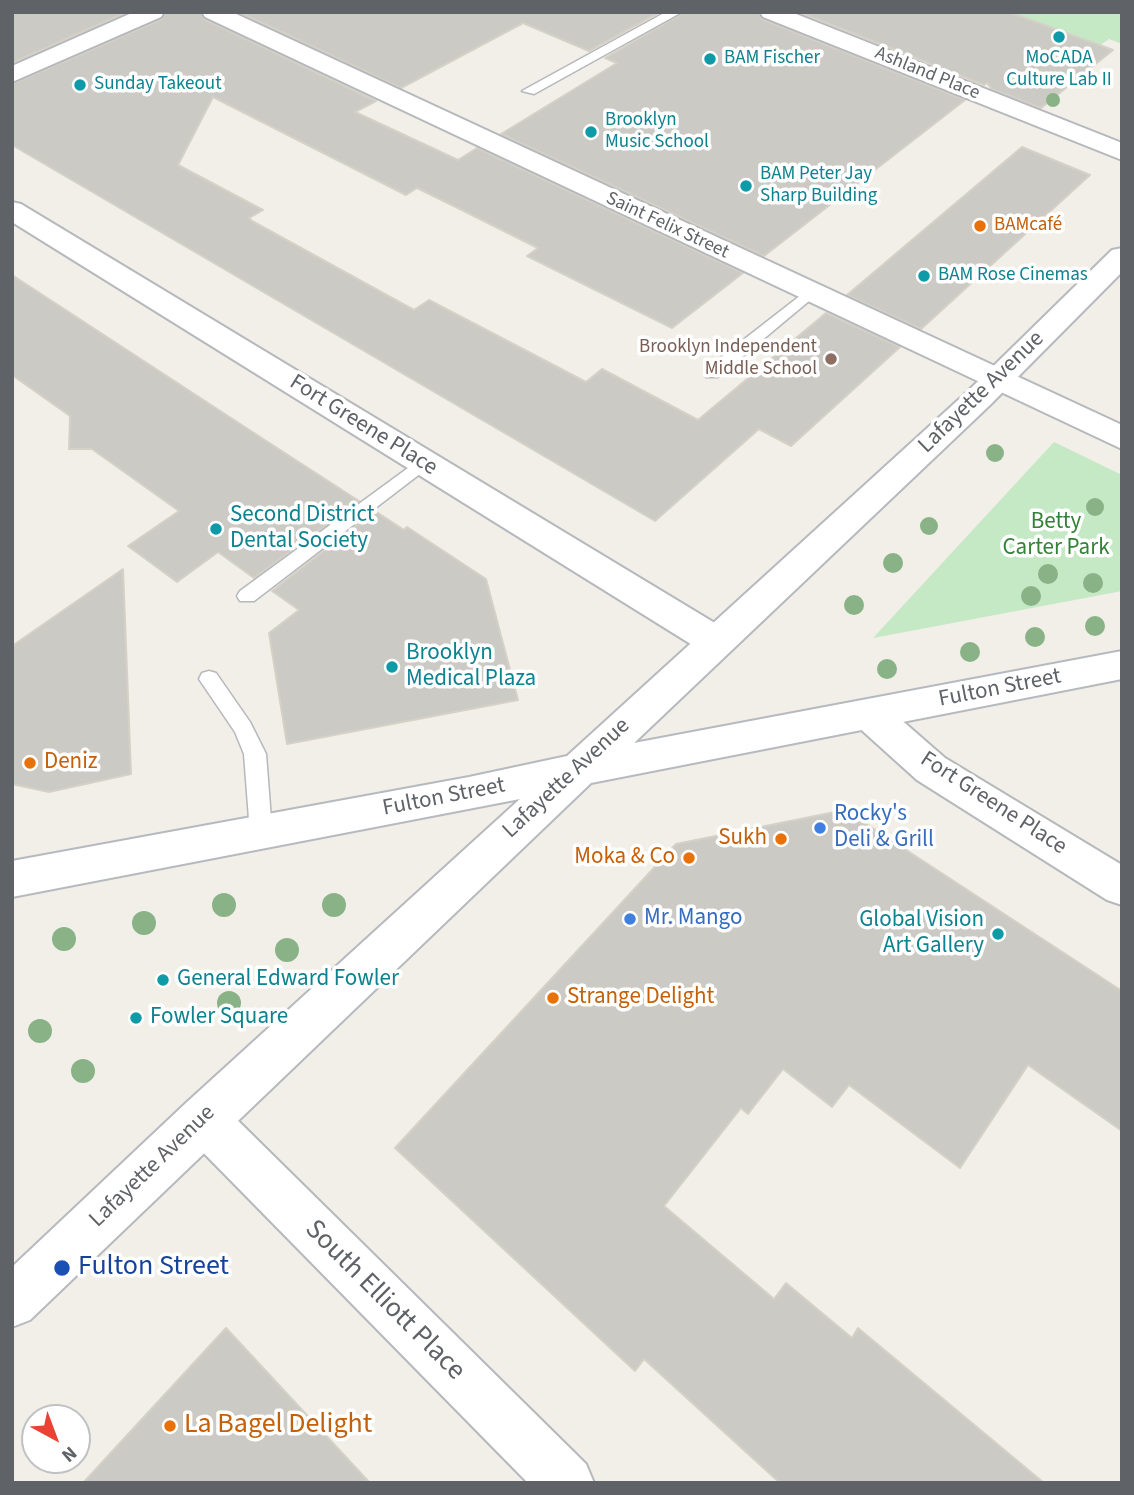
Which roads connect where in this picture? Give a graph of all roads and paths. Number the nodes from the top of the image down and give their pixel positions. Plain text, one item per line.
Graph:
1 (153, 12) edge
2 (214, 12) edge
3 (676, 12) edge
4 (771, 12) edge
5 (12, 75) edge
6 (529, 90) dead end
7 (1122, 152) edge
8 (12, 210) edge
9 (1122, 256) edge
10 (810, 293) junction
11 (712, 373) dead end
12 (997, 381) junction
13 (1122, 438) edge
14 (423, 463) junction
15 (247, 596) dead end
16 (715, 641) junction
17 (1122, 665) edge
18 (209, 680) dead end
19 (869, 714) junction
20 (576, 770) junction
21 (261, 832) junction
22 (12, 879) edge
23 (1122, 887) edge
24 (202, 1119) junction
25 (12, 1302) edge
26 (567, 1483) edge

1 - 5 street
2 - 10 street, Saint Felix Street
3 - 6 lane
4 - 7 street, Ashland Place
8 - 14 street, Fort Greene Place
9 - 12 street, Lafayette Avenue
10 - 11 lane
10 - 12 street, Saint Felix Street
12 - 13 street, Saint Felix Street
12 - 16 street, Lafayette Avenue
14 - 15 lane
14 - 16 street, Fort Greene Place
16 - 20 street, Lafayette Avenue
17 - 19 street, Fulton Street
18 - 21 lane
19 - 20 street, Fulton Street
19 - 23 street, Fort Greene Place
20 - 21 street, Fulton Street
20 - 24 street, Lafayette Avenue
21 - 22 street, Fulton Street
24 - 25 street, Lafayette Avenue
24 - 26 street, South Elliott Place

